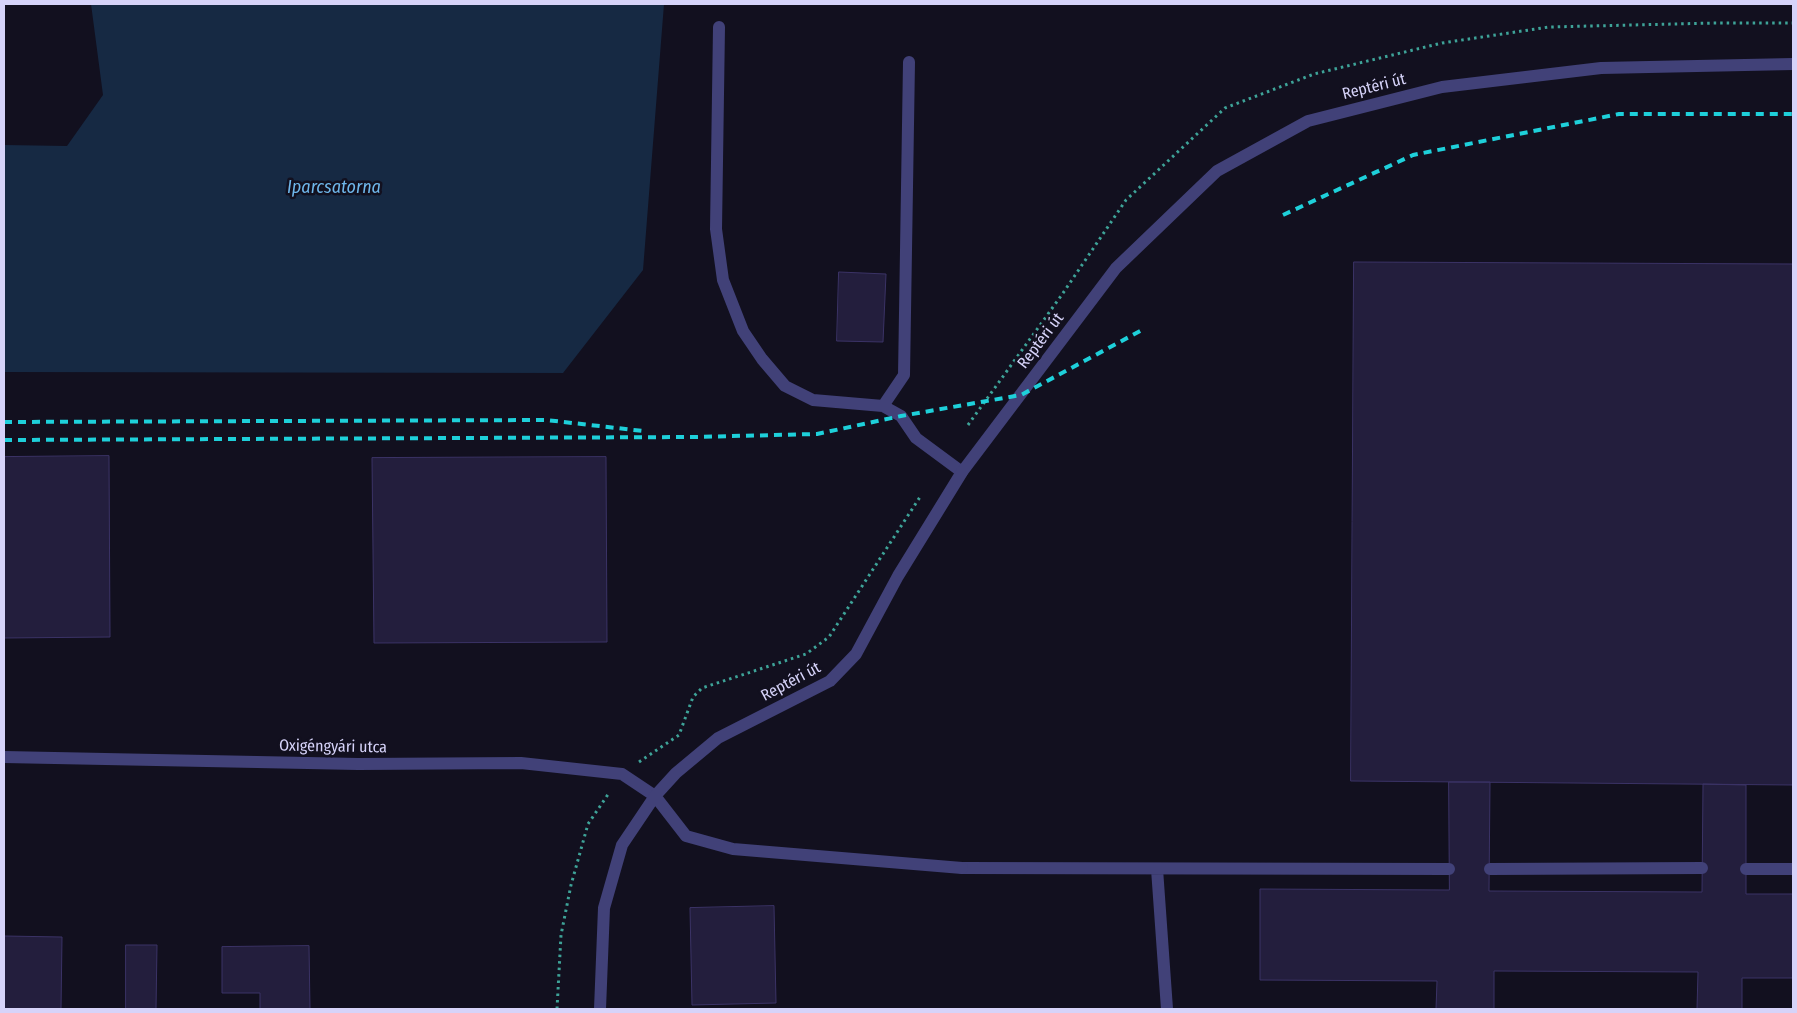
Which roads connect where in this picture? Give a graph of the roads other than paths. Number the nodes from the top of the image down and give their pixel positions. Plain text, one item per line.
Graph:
1 (719, 27) dead end
2 (909, 62) dead end
3 (1793, 64) edge
4 (883, 406) junction
5 (962, 472) junction
6 (4, 757) edge
7 (655, 796) junction
8 (1702, 868) dead end
9 (1746, 868) dead end
10 (1157, 869) junction
11 (1449, 869) dead end
12 (1490, 869) dead end
13 (1793, 869) edge
14 (600, 1009) edge
15 (1167, 1009) edge

1 - 4 street
2 - 4 street
3 - 5 street, Reptéri út
4 - 5 street
5 - 7 street, Reptéri út
6 - 7 street, Oxigéngyári utca
7 - 10 street, Oxigéngyári utca
7 - 14 street, Reptéri út
8 - 12 street
9 - 13 street
10 - 11 street, Oxigéngyári utca
10 - 15 street

